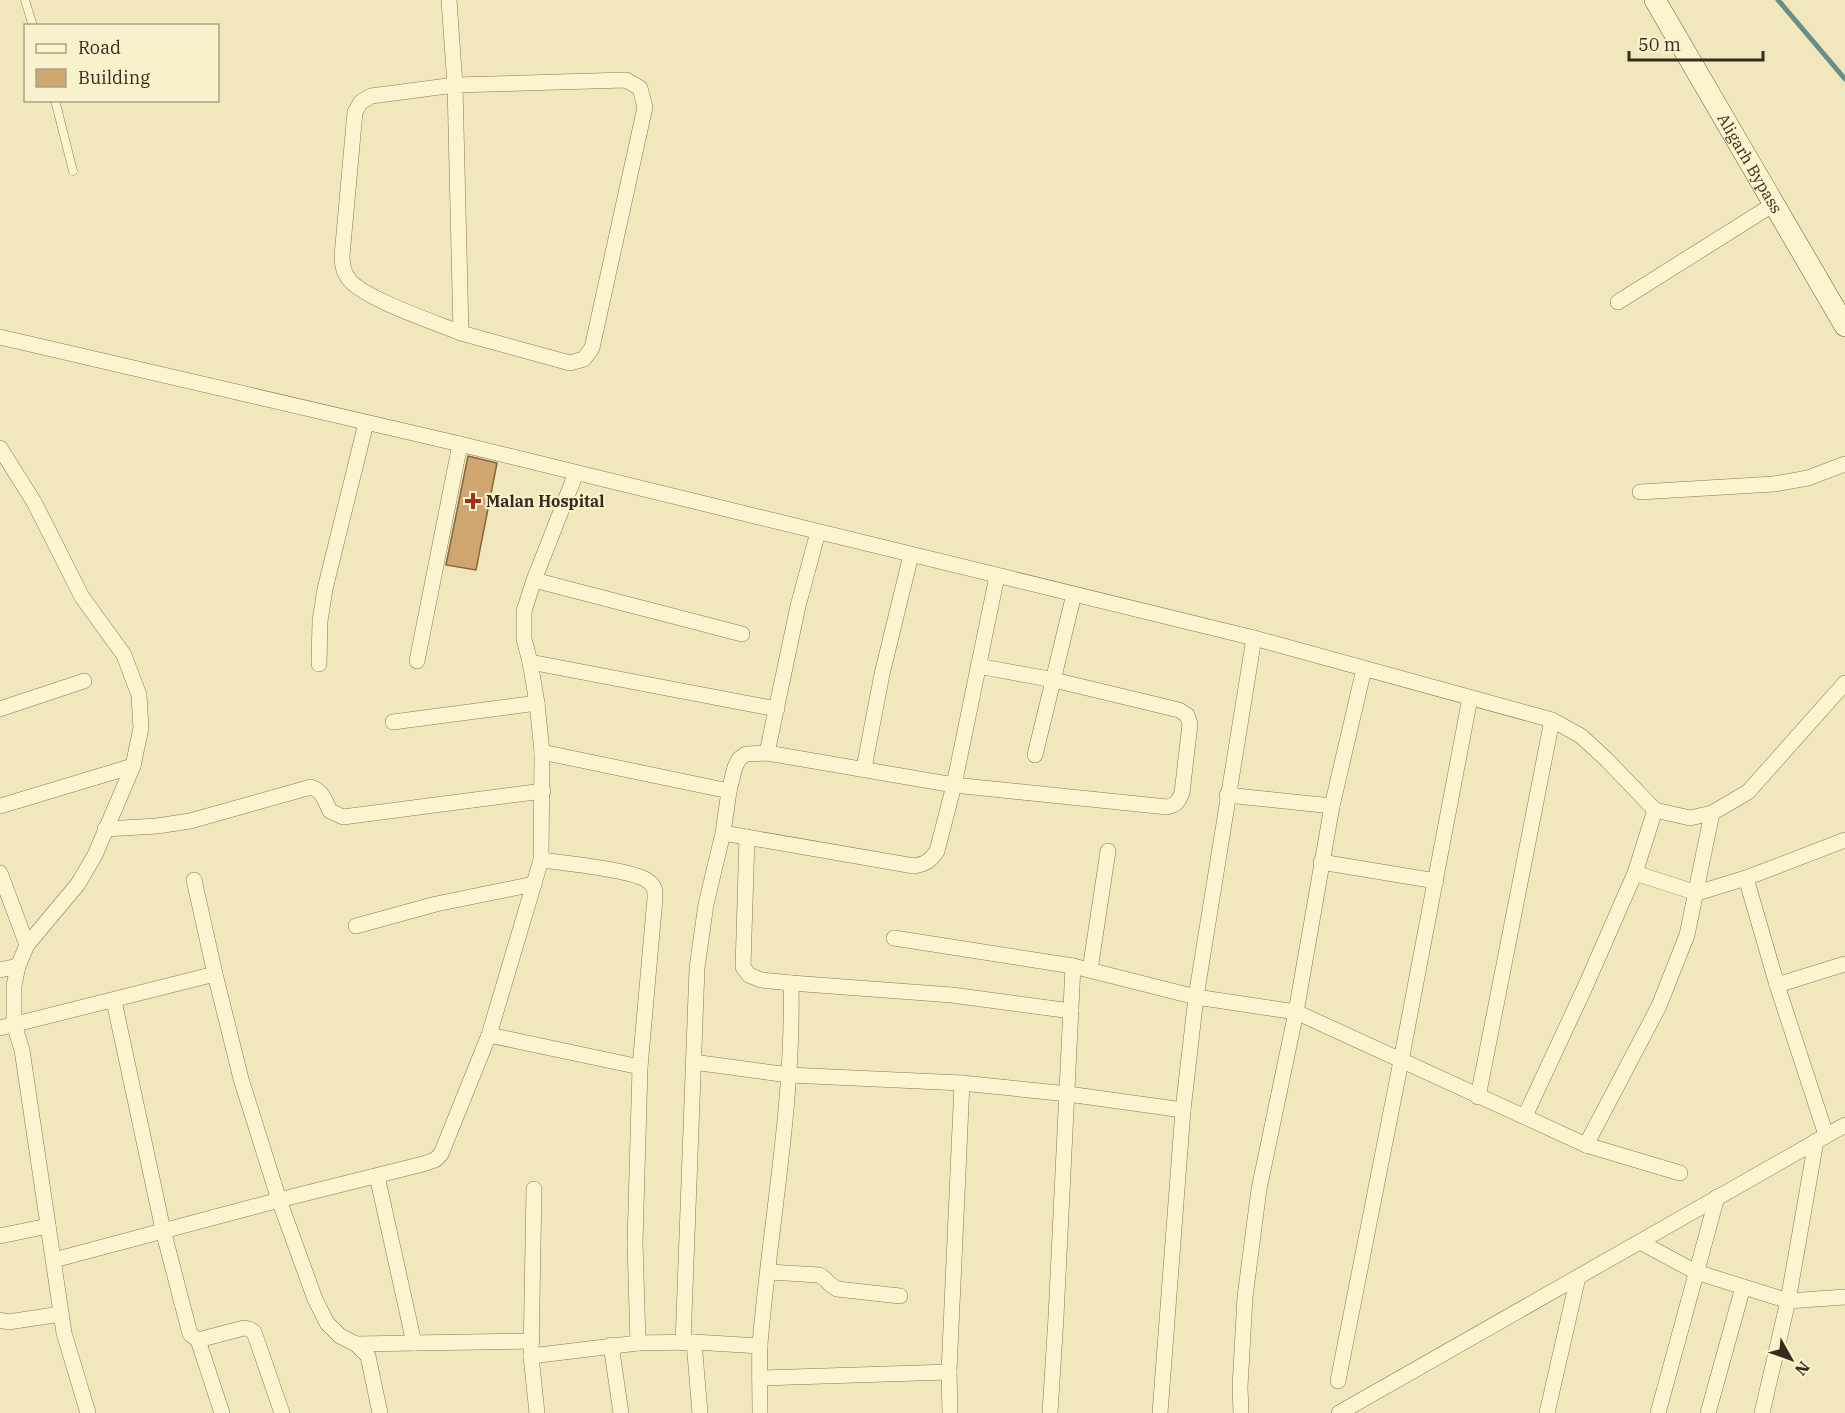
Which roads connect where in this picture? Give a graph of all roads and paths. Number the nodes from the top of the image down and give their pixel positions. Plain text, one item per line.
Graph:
1 (25, 0) edge
2 (449, 0) edge
3 (1655, 0) edge
4 (32, 24) edge
5 (455, 86) junction
6 (56, 102) edge
7 (73, 171) dead end
8 (1774, 204) junction
9 (1618, 302) dead end
10 (1845, 326) edge
11 (461, 333) junction
12 (0, 338) edge
13 (366, 423) junction
14 (460, 444) junction
15 (0, 448) edge
16 (1845, 464) edge
17 (576, 473) junction
18 (1640, 492) dead end
19 (818, 532) junction
20 (911, 555) junction
21 (997, 576) junction
22 (534, 580) junction
23 (1074, 594) junction
24 (742, 634) dead end
25 (1254, 638) junction
26 (417, 661) dead end
27 (530, 662) junction
28 (319, 664) dead end
29 (978, 666) junction
30 (1364, 669) junction
31 (1054, 680) junction
32 (84, 681) dead end
33 (1845, 683) edge
34 (1470, 698) junction
35 (537, 702) junction
36 (0, 709) edge
37 (777, 709) junction
38 (1552, 720) junction
39 (393, 722) dead end
40 (542, 752) junction
41 (767, 753) junction
42 (1035, 755) dead end
43 (133, 766) junction
44 (864, 768) junction
45 (954, 784) junction
46 (543, 791) junction
47 (729, 791) junction
48 (1227, 795) junction
49 (0, 806) edge
50 (1332, 806) junction
51 (1655, 810) junction
52 (1712, 813) junction
53 (105, 829) junction
54 (723, 833) junction
55 (747, 837) junction
56 (1845, 840) edge
57 (1108, 851) dead end
58 (541, 860) junction
59 (1322, 862) junction
60 (0, 873) edge
61 (1635, 873) junction
62 (1746, 878) junction
63 (194, 880) dead end
64 (1436, 881) junction
65 (534, 884) junction
66 (1697, 893) junction
67 (356, 926) dead end
68 (894, 938) dead end
69 (27, 945) junction
70 (1845, 964) edge
71 (18, 966) junction
72 (1073, 966) junction
73 (0, 970) edge
74 (1090, 970) junction
75 (215, 974) junction
76 (791, 984) junction
77 (1777, 985) junction
78 (1196, 997) junction
79 (114, 1001) junction
80 (1071, 1011) junction
81 (1296, 1012) junction
82 (7, 1026) edge
83 (489, 1035) junction
84 (1401, 1061) junction
85 (693, 1062) junction
86 (640, 1067) junction
87 (789, 1075) junction
88 (962, 1083) junction
89 (1068, 1094) junction
90 (1479, 1097) junction
91 (1183, 1110) junction
92 (1525, 1116) junction
93 (1845, 1125) edge
94 (1821, 1138) junction
95 (1586, 1145) junction
96 (1680, 1173) dead end
97 (377, 1176) junction
98 (534, 1189) dead end
99 (1717, 1197) junction
100 (279, 1200) junction
101 (48, 1226) junction
102 (163, 1230) junction
103 (0, 1236) edge
104 (1640, 1242) junction
105 (54, 1260) junction
106 (769, 1272) junction
107 (1696, 1272) junction
108 (1578, 1277) junction
109 (1743, 1287) junction
110 (900, 1296) dead end
111 (1845, 1297) edge
112 (1788, 1301) junction
113 (61, 1314) junction
114 (0, 1320) edge
115 (198, 1340) junction
116 (688, 1342) junction
117 (414, 1343) junction
118 (638, 1343) junction
119 (356, 1344) junction
120 (611, 1345) junction
121 (760, 1346) junction
122 (532, 1349) junction
123 (949, 1372) junction
124 (760, 1378) junction
125 (1338, 1381) dead end
126 (88, 1413) edge
127 (222, 1413) edge
128 (282, 1413) edge
129 (380, 1413) edge
130 (537, 1413) edge
131 (621, 1413) edge
132 (700, 1413) edge
133 (760, 1413) edge
134 (950, 1413) edge
135 (1050, 1413) edge
136 (1160, 1413) edge
137 (1241, 1413) edge
138 (1339, 1413) edge
139 (1547, 1413) edge
140 (1658, 1413) edge
141 (1708, 1413) edge
142 (1762, 1413) edge

1 - 4 lane
2 - 5 street
3 - 8 main road, Aligarh Bypass
5 - 11 street
5 - 11 street
5 - 11 street
6 - 7 lane
8 - 9 street
8 - 10 main road, Aligarh Bypass
12 - 13 street
13 - 14 street
13 - 28 street
14 - 17 street
14 - 26 street
15 - 43 street
16 - 18 street
17 - 19 street
17 - 22 street
19 - 20 street
19 - 37 street
20 - 21 street
20 - 44 street
21 - 23 street
21 - 29 street
22 - 24 street
22 - 27 street
23 - 25 street
23 - 31 street
25 - 30 street
25 - 48 street
27 - 35 street
27 - 37 street
29 - 31 street
29 - 45 street
30 - 34 street
30 - 50 street
31 - 42 street
31 - 45 street
32 - 36 street
33 - 52 street
34 - 38 street
34 - 64 street
35 - 39 street
35 - 40 street
37 - 41 street
38 - 51 street
38 - 90 street
40 - 46 street
40 - 47 street
41 - 44 street
41 - 47 street
43 - 49 street
43 - 53 street
44 - 45 street
45 - 55 street
46 - 53 street
46 - 58 street
47 - 54 street
48 - 50 street
48 - 78 street
50 - 59 street
51 - 52 street
51 - 61 street
52 - 66 street
53 - 69 street
54 - 55 street
54 - 85 street
55 - 76 street
56 - 62 street
57 - 74 street
58 - 65 street
58 - 86 street
59 - 64 street
59 - 81 street
60 - 69 street
61 - 66 street
61 - 92 street
62 - 66 street
62 - 77 street
63 - 75 street
64 - 84 street
65 - 67 street
65 - 83 street
66 - 95 street
68 - 72 street
69 - 71 street
70 - 77 street
71 - 73 street
71 - 82 street
72 - 74 street
72 - 80 street
74 - 78 street
75 - 79 street
75 - 100 street
76 - 80 street
76 - 87 street
77 - 94 street
78 - 81 street
78 - 91 street
79 - 82 street
79 - 102 street
80 - 89 street
81 - 84 street
81 - 137 street
82 - 101 street
83 - 86 street
83 - 97 street
84 - 90 street
84 - 125 street
85 - 87 street
85 - 116 street
86 - 118 street
87 - 88 street
87 - 106 street
88 - 89 street
88 - 123 street
89 - 91 street
89 - 135 street
90 - 92 street
91 - 136 street
92 - 95 street
93 - 94 street
94 - 99 street
94 - 112 street
95 - 96 street
97 - 100 street
97 - 117 street
98 - 122 street
99 - 104 street
99 - 107 street
100 - 102 street
100 - 119 street
101 - 103 street
101 - 105 street
102 - 105 street
102 - 115 street
104 - 107 street
104 - 108 street
105 - 113 street
106 - 110 street
106 - 121 street
107 - 109 street
107 - 140 street
108 - 138 street
108 - 139 street
109 - 112 street
109 - 141 street
111 - 112 street
112 - 142 street
113 - 114 street
113 - 126 street
115 - 127 street
115 - 128 street
116 - 118 street
116 - 121 street
116 - 132 street
117 - 119 street
117 - 122 street
118 - 120 street
119 - 129 street
120 - 122 street
120 - 131 street
121 - 124 street
122 - 130 street
123 - 124 street
123 - 134 street
124 - 133 street

